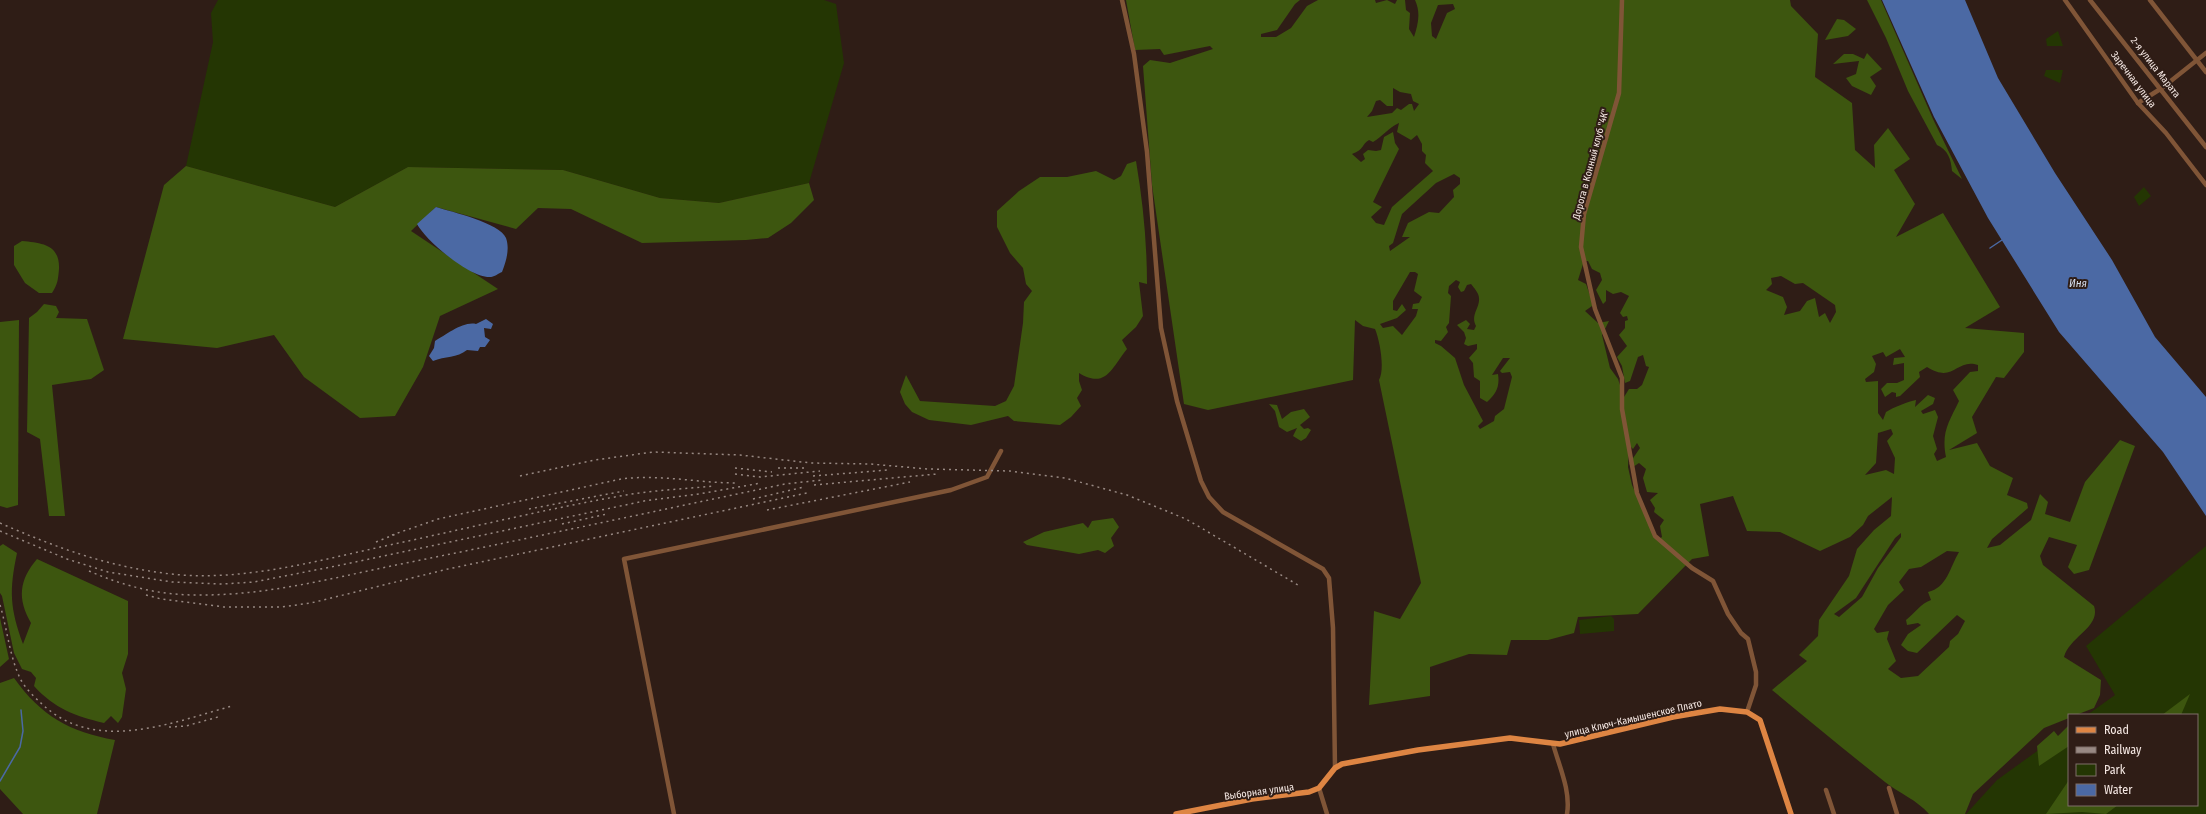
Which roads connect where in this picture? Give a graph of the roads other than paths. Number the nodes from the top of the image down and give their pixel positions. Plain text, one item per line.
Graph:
1 (1122, 0) edge
2 (1622, 0) edge
3 (2065, 0) edge
4 (2090, 0) edge
5 (2150, 0) edge
6 (2206, 53) edge
7 (2197, 60) junction
8 (2206, 72) edge
9 (2162, 88) junction
10 (2138, 103) junction
11 (2206, 147) edge
12 (2206, 185) edge
13 (1001, 451) dead end
14 (1747, 712) junction
15 (1553, 744) junction
16 (1335, 768) junction
17 (1319, 788) junction
18 (1889, 788) dead end
19 (1826, 790) dead end
20 (674, 814) edge
21 (1176, 814) edge
22 (1327, 814) edge
23 (1567, 814) edge
24 (1791, 814) edge
25 (1834, 814) edge
26 (1897, 814) edge

1 - 16 street
2 - 14 street, Дорога в Конный клуб "4К"
3 - 10 street, Заречная улица
4 - 9 street, 2-я улица Марата
5 - 7 street
6 - 7 street
7 - 8 street
7 - 9 street
9 - 10 street
9 - 11 street, 2-я улица Марата
10 - 12 street, Заречная улица
13 - 20 street
14 - 15 main road, улица Ключ-Камышенское Плато
14 - 24 main road, улица Ключ-Камышенское Плато
15 - 16 main road, улица Ключ-Камышенское Плато
15 - 23 street
16 - 17 main road
17 - 21 main road, Выборная улица
17 - 22 street
18 - 26 street
19 - 25 street

